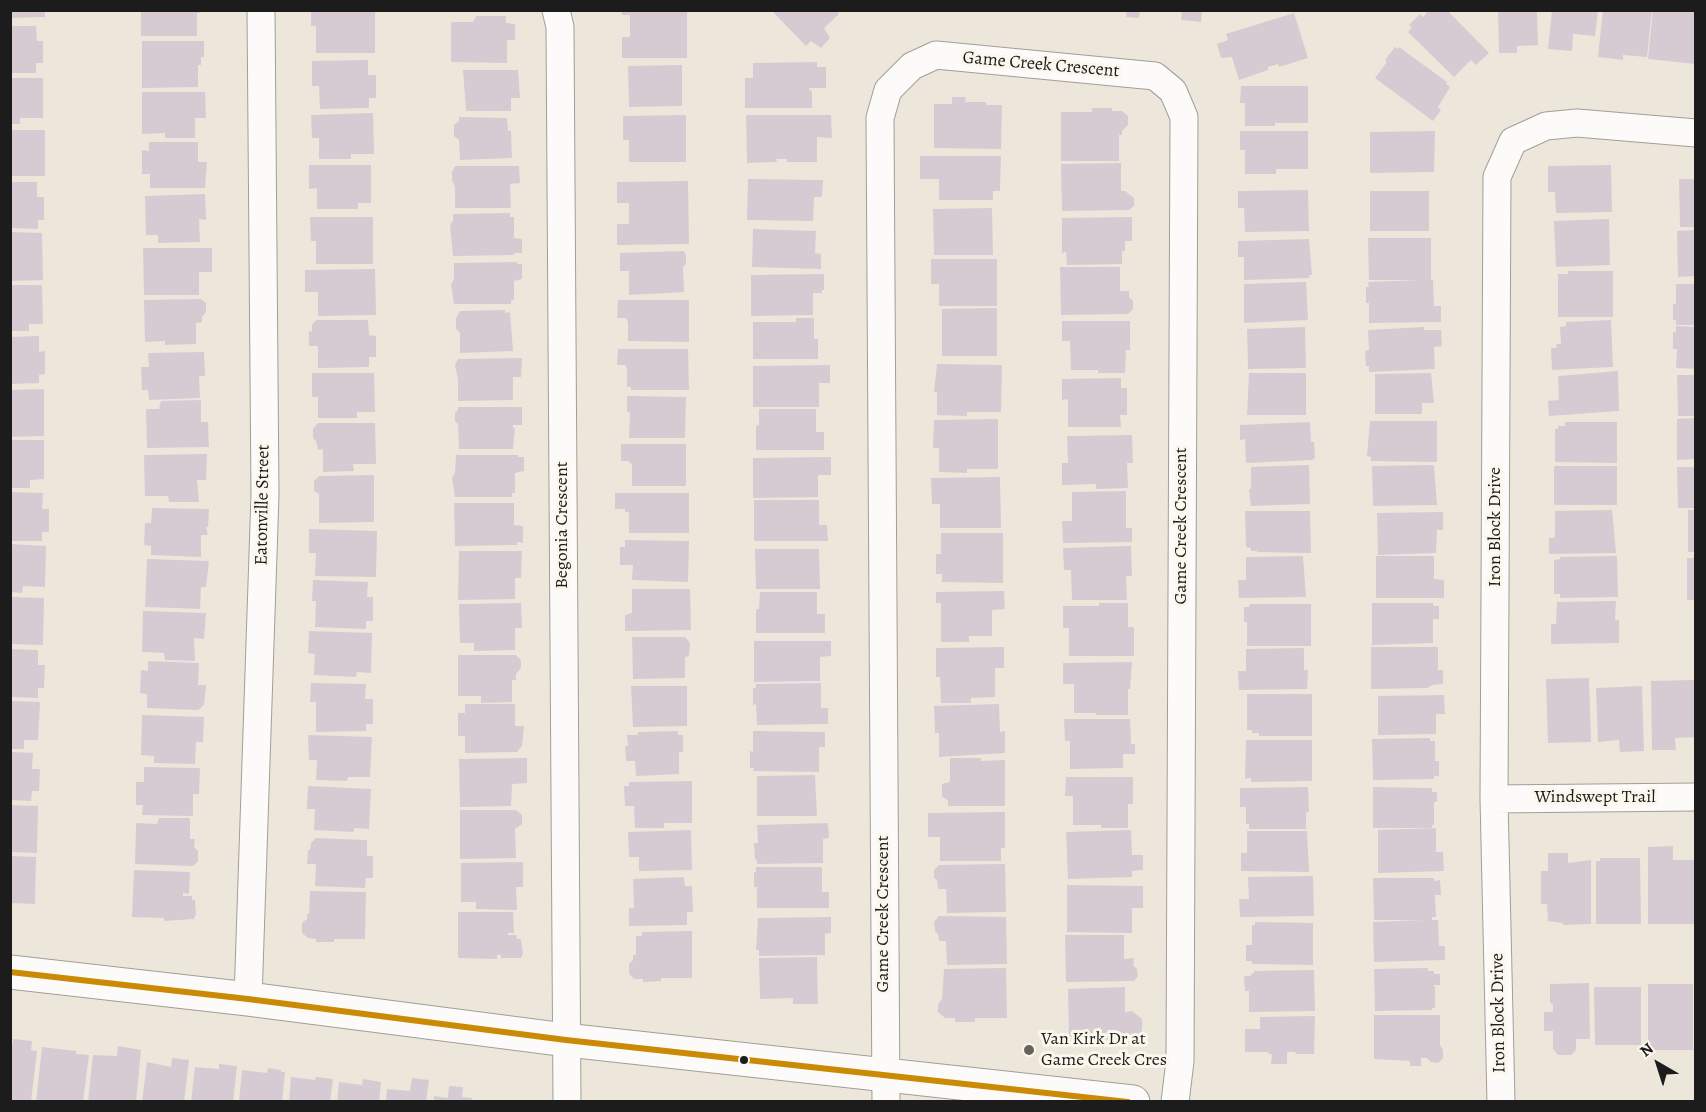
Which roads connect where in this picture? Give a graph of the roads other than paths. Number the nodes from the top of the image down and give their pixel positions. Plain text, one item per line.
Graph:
1 (261, 10) edge
2 (556, 10) edge
3 (1695, 133) edge
4 (1695, 797) edge
5 (1494, 799) junction
6 (10, 972) edge
7 (248, 999) junction
8 (566, 1040) junction
9 (886, 1088) edge
10 (567, 1101) edge
11 (1133, 1101) edge
12 (1175, 1101) edge
13 (1501, 1101) edge

1 - 7 street, Eatonville Street
2 - 8 street, Begonia Crescent
3 - 5 street, Iron Block Drive
4 - 5 street, Windswept Trail
5 - 13 street, Iron Block Drive
6 - 7 street
7 - 8 street
8 - 9 street
8 - 10 street, Begonia Crescent
9 - 11 street
9 - 12 street, Game Creek Crescent

